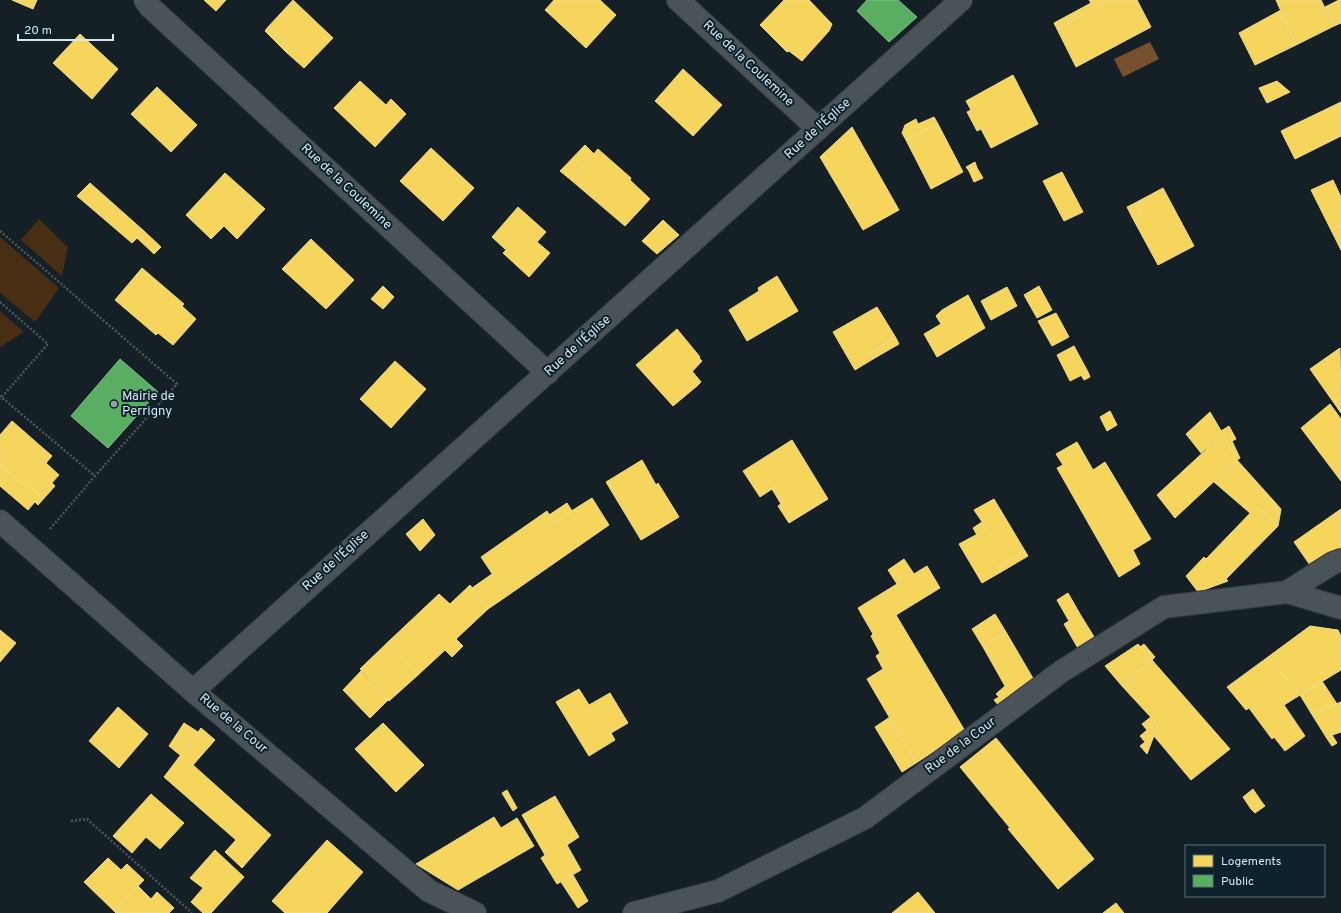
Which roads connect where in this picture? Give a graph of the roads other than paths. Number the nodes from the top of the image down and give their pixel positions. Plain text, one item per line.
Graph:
1 (145, 0) edge
2 (678, 0) edge
3 (961, 0) edge
4 (818, 129) junction
5 (548, 373) junction
6 (0, 521) edge
7 (1341, 560) edge
8 (1287, 592) junction
9 (1341, 608) edge
10 (193, 691) junction
11 (475, 913) edge
12 (634, 913) edge

1 - 5 street, Rue de la Coulemine
2 - 4 street, Rue de la Coulemine
3 - 4 street, Rue de l'Église
4 - 5 street, Rue de l'Église
5 - 10 street, Rue de l'Église
6 - 10 street, Rue de la Cour
7 - 8 street
8 - 9 street
8 - 12 street, Rue de la Cour
10 - 11 street, Rue de la Cour

